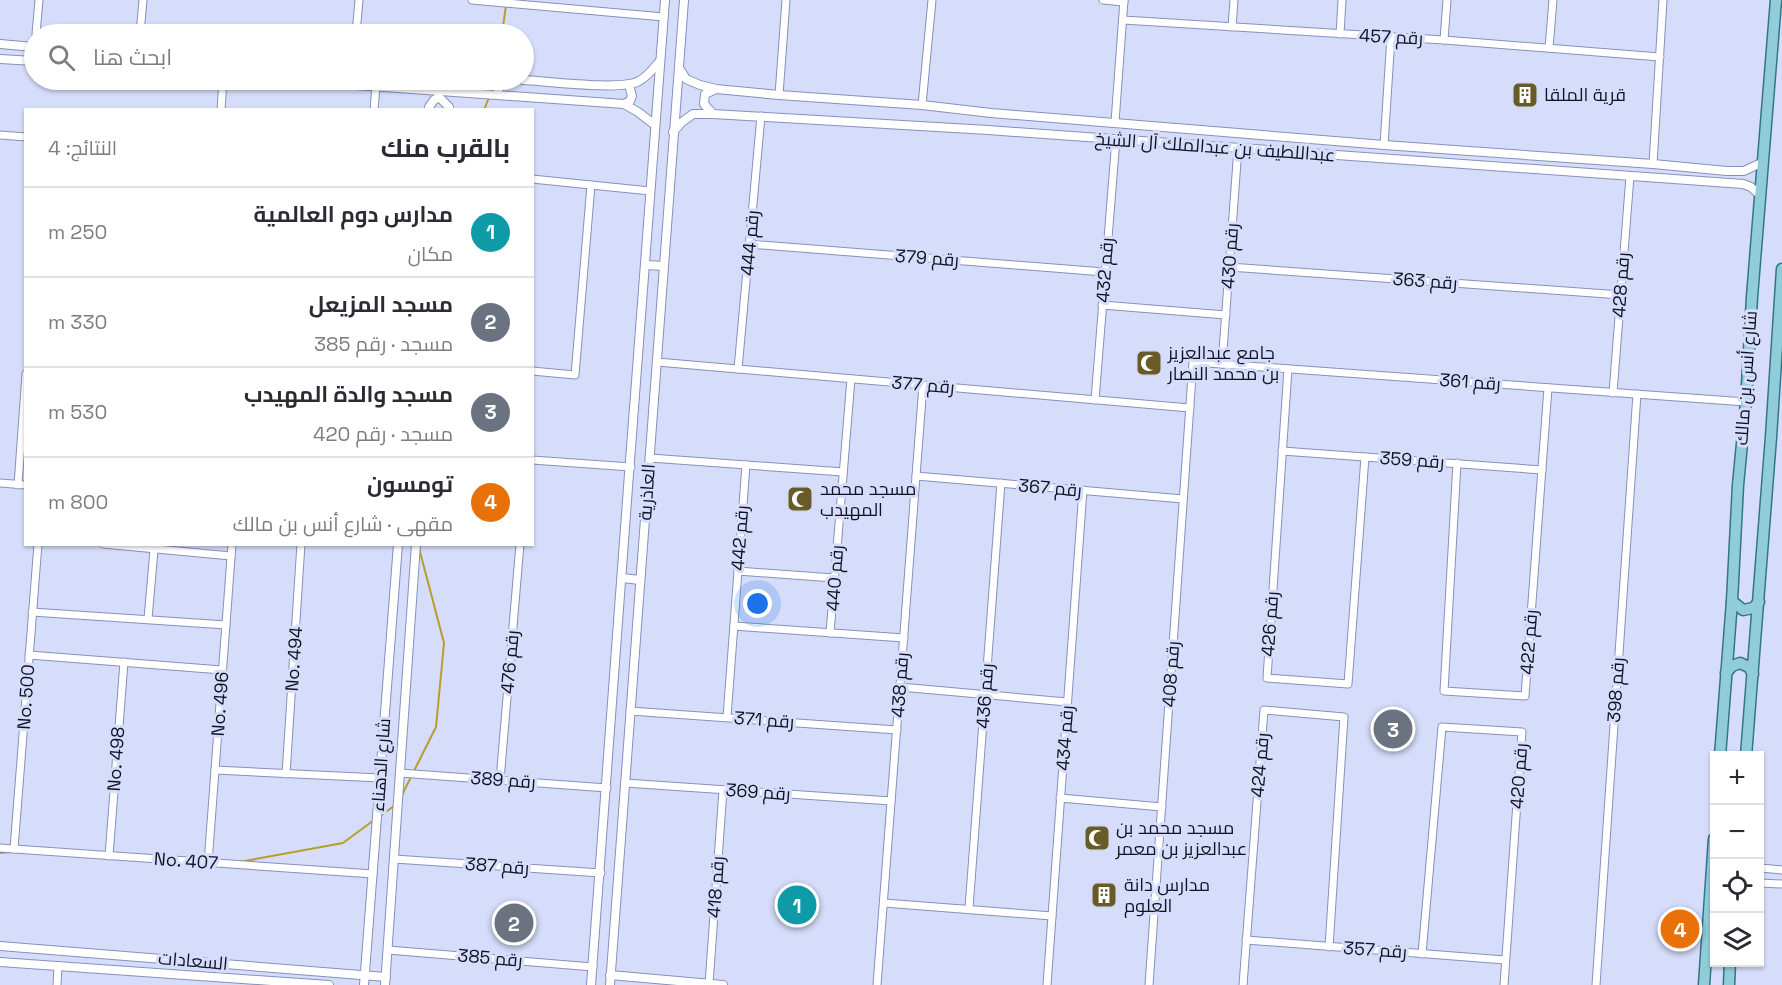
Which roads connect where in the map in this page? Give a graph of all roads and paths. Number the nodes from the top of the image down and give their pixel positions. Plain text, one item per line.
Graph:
1 (39, 0) edge
2 (143, 0) edge
3 (359, 0) edge
4 (471, 0) edge
5 (593, 0) edge
6 (665, 0) edge
7 (684, 0) edge
8 (786, 0) edge
9 (932, 0) edge
10 (1103, 0) edge
11 (1234, 0) edge
12 (1342, 0) edge
13 (1447, 0) edge
14 (1552, 0) edge
15 (1663, 0) edge
16 (1776, 0) edge
17 (499, 1) edge
18 (1124, 1) edge
19 (592, 10) junction
20 (664, 17) junction
21 (1123, 20) junction
22 (37, 24) edge
23 (141, 24) edge
24 (357, 24) edge
25 (1232, 27) junction
26 (1340, 34) junction
27 (1391, 37) junction
28 (1444, 40) junction
29 (0, 44) edge
30 (24, 46) edge
31 (1549, 48) junction
32 (1660, 57) junction
33 (0, 59) edge
34 (24, 60) edge
35 (659, 62) junction
36 (679, 68) junction
37 (534, 81) edge
38 (629, 85) junction
39 (716, 89) junction
40 (223, 90) edge
41 (376, 90) edge
42 (420, 90) edge
43 (498, 90) edge
44 (431, 91) junction
45 (451, 92) junction
46 (498, 95) junction
47 (779, 95) junction
48 (624, 104) junction
49 (922, 105) junction
50 (221, 108) edge
51 (374, 108) edge
52 (429, 108) edge
53 (449, 108) edge
54 (991, 113) junction
55 (712, 114) junction
56 (761, 116) junction
57 (1115, 122) junction
58 (655, 125) junction
59 (988, 130) junction
60 (674, 132) junction
61 (0, 135) edge
62 (24, 137) edge
63 (1116, 140) junction
64 (1384, 145) junction
65 (1238, 148) junction
66 (1606, 161) junction
67 (1762, 162) junction
68 (1653, 164) junction
69 (1720, 170) junction
70 (1605, 175) junction
71 (1630, 176) junction
72 (534, 179) edge
73 (1719, 182) junction
74 (591, 185) junction
75 (650, 191) junction
76 (1760, 195) junction
77 (749, 244) junction
78 (646, 265) junction
79 (664, 266) junction
80 (1229, 267) junction
81 (1782, 269) edge
82 (1104, 272) junction
83 (1621, 295) junction
84 (1102, 305) junction
85 (1226, 315) junction
86 (657, 362) junction
87 (1193, 362) joint
88 (1222, 364) junction
89 (738, 369) junction
90 (1288, 369) junction
91 (534, 371) edge
92 (851, 379) junction
93 (923, 385) junction
94 (1548, 388) junction
95 (1613, 393) junction
96 (1637, 394) junction
97 (1095, 400) junction
98 (1746, 402) junction
99 (1190, 408) junction
100 (24, 426) edge
101 (1282, 451) junction
102 (1365, 457) junction
103 (650, 458) junction
104 (534, 459) edge
105 (1457, 463) junction
106 (746, 465) junction
107 (631, 467) junction
108 (1542, 470) junction
109 (843, 472) junction
110 (916, 476) junction
111 (0, 483) edge
112 (1001, 483) junction
113 (22, 485) edge
114 (1083, 490) junction
115 (1184, 499) junction
116 (38, 546) edge
117 (120, 546) edge
118 (232, 546) edge
119 (301, 546) edge
120 (398, 546) edge
121 (416, 546) edge
122 (520, 546) edge
123 (154, 550) junction
124 (231, 556) junction
125 (738, 571) junction
126 (622, 578) junction
127 (834, 578) junction
128 (640, 580) junction
129 (1732, 601) junction
130 (1759, 602) junction
131 (32, 612) junction
132 (148, 619) junction
133 (226, 625) junction
134 (734, 626) junction
135 (831, 633) junction
136 (904, 638) junction
137 (29, 656) junction
138 (124, 662) junction
139 (222, 670) junction
140 (1726, 672) junction
141 (1753, 674) junction
142 (900, 687) junction
143 (985, 695) junction
144 (1067, 702) junction
145 (630, 711) junction
146 (727, 717) junction
147 (897, 730) junction
148 (1720, 751) edge
149 (1746, 751) edge
150 (215, 770) junction
151 (400, 772) junction
152 (286, 774) junction
153 (380, 778) junction
154 (500, 780) junction
155 (625, 783) junction
156 (607, 788) junction
157 (723, 790) junction
158 (1060, 798) junction
159 (891, 801) junction
160 (1162, 807) junction
161 (0, 848) edge
162 (14, 849) junction
163 (109, 856) junction
164 (394, 859) junction
165 (1713, 859) edge
166 (208, 863) junction
167 (1764, 868) edge
168 (1782, 870) edge
169 (601, 873) junction
170 (373, 874) junction
171 (1764, 883) edge
172 (1782, 884) edge
173 (884, 903) junction
174 (969, 908) junction
175 (1052, 916) junction
176 (1246, 940) junction
177 (0, 946) edge
178 (1329, 947) junction
179 (388, 950) junction
180 (1422, 954) junction
181 (1505, 960) junction
182 (0, 962) edge
183 (58, 966) junction
184 (593, 967) junction
185 (1730, 967) edge
186 (364, 975) junction
187 (610, 975) junction
188 (385, 981) edge
189 (271, 983) edge
190 (709, 984) edge
191 (57, 985) edge
192 (329, 985) edge
193 (364, 985) edge
194 (591, 985) edge
195 (610, 985) edge
196 (723, 985) edge
197 (877, 985) edge
198 (1047, 985) edge
199 (1149, 985) edge
200 (1243, 985) edge
201 (1504, 985) edge
202 (1596, 985) edge
203 (1704, 985) edge
204 (1729, 985) edge

1 - 22 street
2 - 23 street
3 - 24 street
4 - 17 street
5 - 19 street
6 - 20 street, العاذرية
7 - 36 street, العاذرية
8 - 47 street
9 - 49 street
10 - 18 street
11 - 25 street
12 - 26 street
13 - 28 street
14 - 31 street
15 - 32 street
16 - 67 main road, شارع أنس بن مالك
17 - 19 street
18 - 21 street
19 - 20 street
20 - 35 street, العاذرية
21 - 25 street, رقم 457
21 - 57 street
25 - 26 street, رقم 457
26 - 27 street, رقم 457
27 - 28 street, رقم 457
27 - 64 street
28 - 31 street, رقم 457
29 - 30 street
31 - 32 street, رقم 457
32 - 68 street
33 - 34 street
35 - 38 street
35 - 58 street, العاذرية
36 - 39 street, عبداللطيف بن عبدالملك آل الشيخ
36 - 60 street, العاذرية
37 - 38 street
38 - 48 street
39 - 47 street, عبداللطيف بن عبدالملك آل الشيخ
39 - 55 street
40 - 50 street
41 - 51 street
42 - 44 street
43 - 46 street
44 - 45 street
44 - 52 street
45 - 46 street
45 - 53 street
46 - 48 street
47 - 49 street, عبداللطيف بن عبدالملك آل الشيخ
48 - 58 street
49 - 54 street, عبداللطيف بن عبدالملك آل الشيخ
52 - 53 street
54 - 57 street, عبداللطيف بن عبدالملك آل الشيخ
54 - 59 street
55 - 56 street, عبداللطيف بن عبدالملك آل الشيخ
55 - 60 street, عبداللطيف بن عبدالملك آل الشيخ
56 - 59 street, عبداللطيف بن عبدالملك آل الشيخ
56 - 77 street, رقم 444
57 - 64 street, عبداللطيف بن عبدالملك آل الشيخ
58 - 75 street, العاذرية
59 - 63 street, عبداللطيف بن عبدالملك آل الشيخ
60 - 79 street, العاذرية
61 - 62 street
63 - 65 street, عبداللطيف بن عبدالملك آل الشيخ
63 - 82 street, رقم 432
64 - 66 street, عبداللطيف بن عبدالملك آل الشيخ
65 - 70 street, عبداللطيف بن عبدالملك آل الشيخ
65 - 80 street, رقم 430
66 - 68 street, عبداللطيف بن عبدالملك آل الشيخ
66 - 70 street
67 - 69 street, عبداللطيف بن عبدالملك آل الشيخ
67 - 76 main road, شارع أنس بن مالك
68 - 69 street, عبداللطيف بن عبدالملك آل الشيخ
69 - 73 street
70 - 71 street, عبداللطيف بن عبدالملك آل الشيخ
71 - 73 street, عبداللطيف بن عبدالملك آل الشيخ
71 - 83 street, رقم 428
72 - 74 street
73 - 76 street, عبداللطيف بن عبدالملك آل الشيخ
74 - 75 street
74 - 91 street
75 - 78 street, العاذرية
76 - 98 main road, شارع أنس بن مالك
77 - 82 street, رقم 379
77 - 89 street, رقم 444
78 - 79 street
78 - 107 street, العاذرية
79 - 86 street, العاذرية
80 - 83 street, رقم 363
80 - 85 street, رقم 430
81 - 130 main road, شارع أنس بن مالك
82 - 84 street, رقم 432
83 - 95 street, رقم 428
84 - 85 street
84 - 97 street, رقم 432
85 - 88 street, رقم 430
86 - 89 street, رقم 377
86 - 103 street, العاذرية
87 - 88 street, رقم 361
87 - 99 street, رقم 408
88 - 90 street, رقم 361
89 - 92 street, رقم 377
90 - 94 street, رقم 361
90 - 101 street, رقم 426
92 - 93 street, رقم 377
92 - 109 street, رقم 440
93 - 97 street, رقم 377
93 - 110 street, رقم 438
94 - 95 street, رقم 361
94 - 108 street, رقم 422
95 - 96 street, رقم 361
96 - 98 street, رقم 361
96 - 202 street, رقم 398
97 - 99 street, رقم 377
98 - 129 main road, شارع أنس بن مالك
99 - 115 street, رقم 408
100 - 113 street
101 - 102 street, رقم 359
101 - 102 street, رقم 426
102 - 105 street, رقم 359
103 - 106 street
103 - 128 street, العاذرية
104 - 107 street
105 - 108 street, رقم 359
105 - 108 street, رقم 422
106 - 109 street
106 - 125 street, رقم 442
107 - 126 street, العاذرية
109 - 127 street, رقم 440
110 - 112 street, رقم 367
110 - 136 street, رقم 438
111 - 113 street
112 - 114 street, رقم 367
112 - 143 street, رقم 436
114 - 115 street, رقم 367
114 - 144 street, رقم 434
115 - 160 street, رقم 408
116 - 131 street, No. 500
117 - 123 street
118 - 124 street, No. 496
119 - 152 street, No. 494
120 - 153 street, شارع الدهناء
121 - 151 street, شارع الدهناء
122 - 154 street, رقم 476
123 - 124 street
123 - 132 street
124 - 133 street, No. 496
125 - 127 street
125 - 134 street, رقم 442
126 - 128 street
126 - 156 street, العاذرية
127 - 135 street, رقم 440
128 - 145 street, العاذرية
129 - 130 main road
129 - 140 main road, شارع أنس بن مالك
130 - 141 main road, شارع أنس بن مالك
131 - 132 street
131 - 137 street, No. 500
132 - 133 street
133 - 139 street, No. 496
134 - 135 street
134 - 146 street, رقم 442
135 - 136 street
136 - 142 street, رقم 438
137 - 138 street
137 - 162 street, No. 500
138 - 139 street
138 - 163 street, No. 498
139 - 150 street, No. 496
140 - 141 main road
140 - 148 main road, شارع أنس بن مالك
141 - 149 main road, شارع أنس بن مالك
142 - 143 street
142 - 147 street, رقم 438
143 - 144 street
143 - 174 street, رقم 436
144 - 158 street, رقم 434
145 - 146 street, رقم 371
145 - 155 street, العاذرية
146 - 147 street, رقم 371
147 - 159 street, رقم 438
150 - 152 street
150 - 166 street, No. 496
151 - 154 street, رقم 389
151 - 164 street, شارع الدهناء
152 - 153 street
153 - 170 street, شارع الدهناء
154 - 156 street, رقم 389
155 - 157 street, رقم 369
155 - 187 street, العاذرية
156 - 169 street, العاذرية
157 - 159 street, رقم 369
157 - 190 street, رقم 418
158 - 160 street
158 - 175 street, رقم 434
159 - 173 street, رقم 438
160 - 199 street, رقم 408
161 - 162 street, No. 407
162 - 163 street, No. 407
163 - 166 street, No. 407
164 - 169 street, رقم 387
164 - 179 street, شارع الدهناء
165 - 203 main road
166 - 170 street, No. 407
167 - 168 street
169 - 184 street, العاذرية
170 - 186 street, شارع الدهناء
171 - 172 street
173 - 174 street
173 - 197 street, رقم 438
174 - 175 street
175 - 198 street, رقم 434
176 - 178 street, رقم 357
176 - 178 street, رقم 424
176 - 200 street, رقم 424
177 - 186 street, السعادات
178 - 180 street, رقم 357
179 - 184 street, رقم 385
179 - 188 street, شارع الدهناء
180 - 181 street, رقم 357
180 - 181 street, رقم 420
181 - 201 street, رقم 420
182 - 183 street, السعادات
183 - 189 street, السعادات
183 - 191 street
184 - 194 street, العاذرية
185 - 204 main road
186 - 188 street, السعادات
186 - 193 street, شارع الدهناء
187 - 190 street
187 - 195 street, العاذرية
189 - 192 street, السعادات
190 - 196 street

